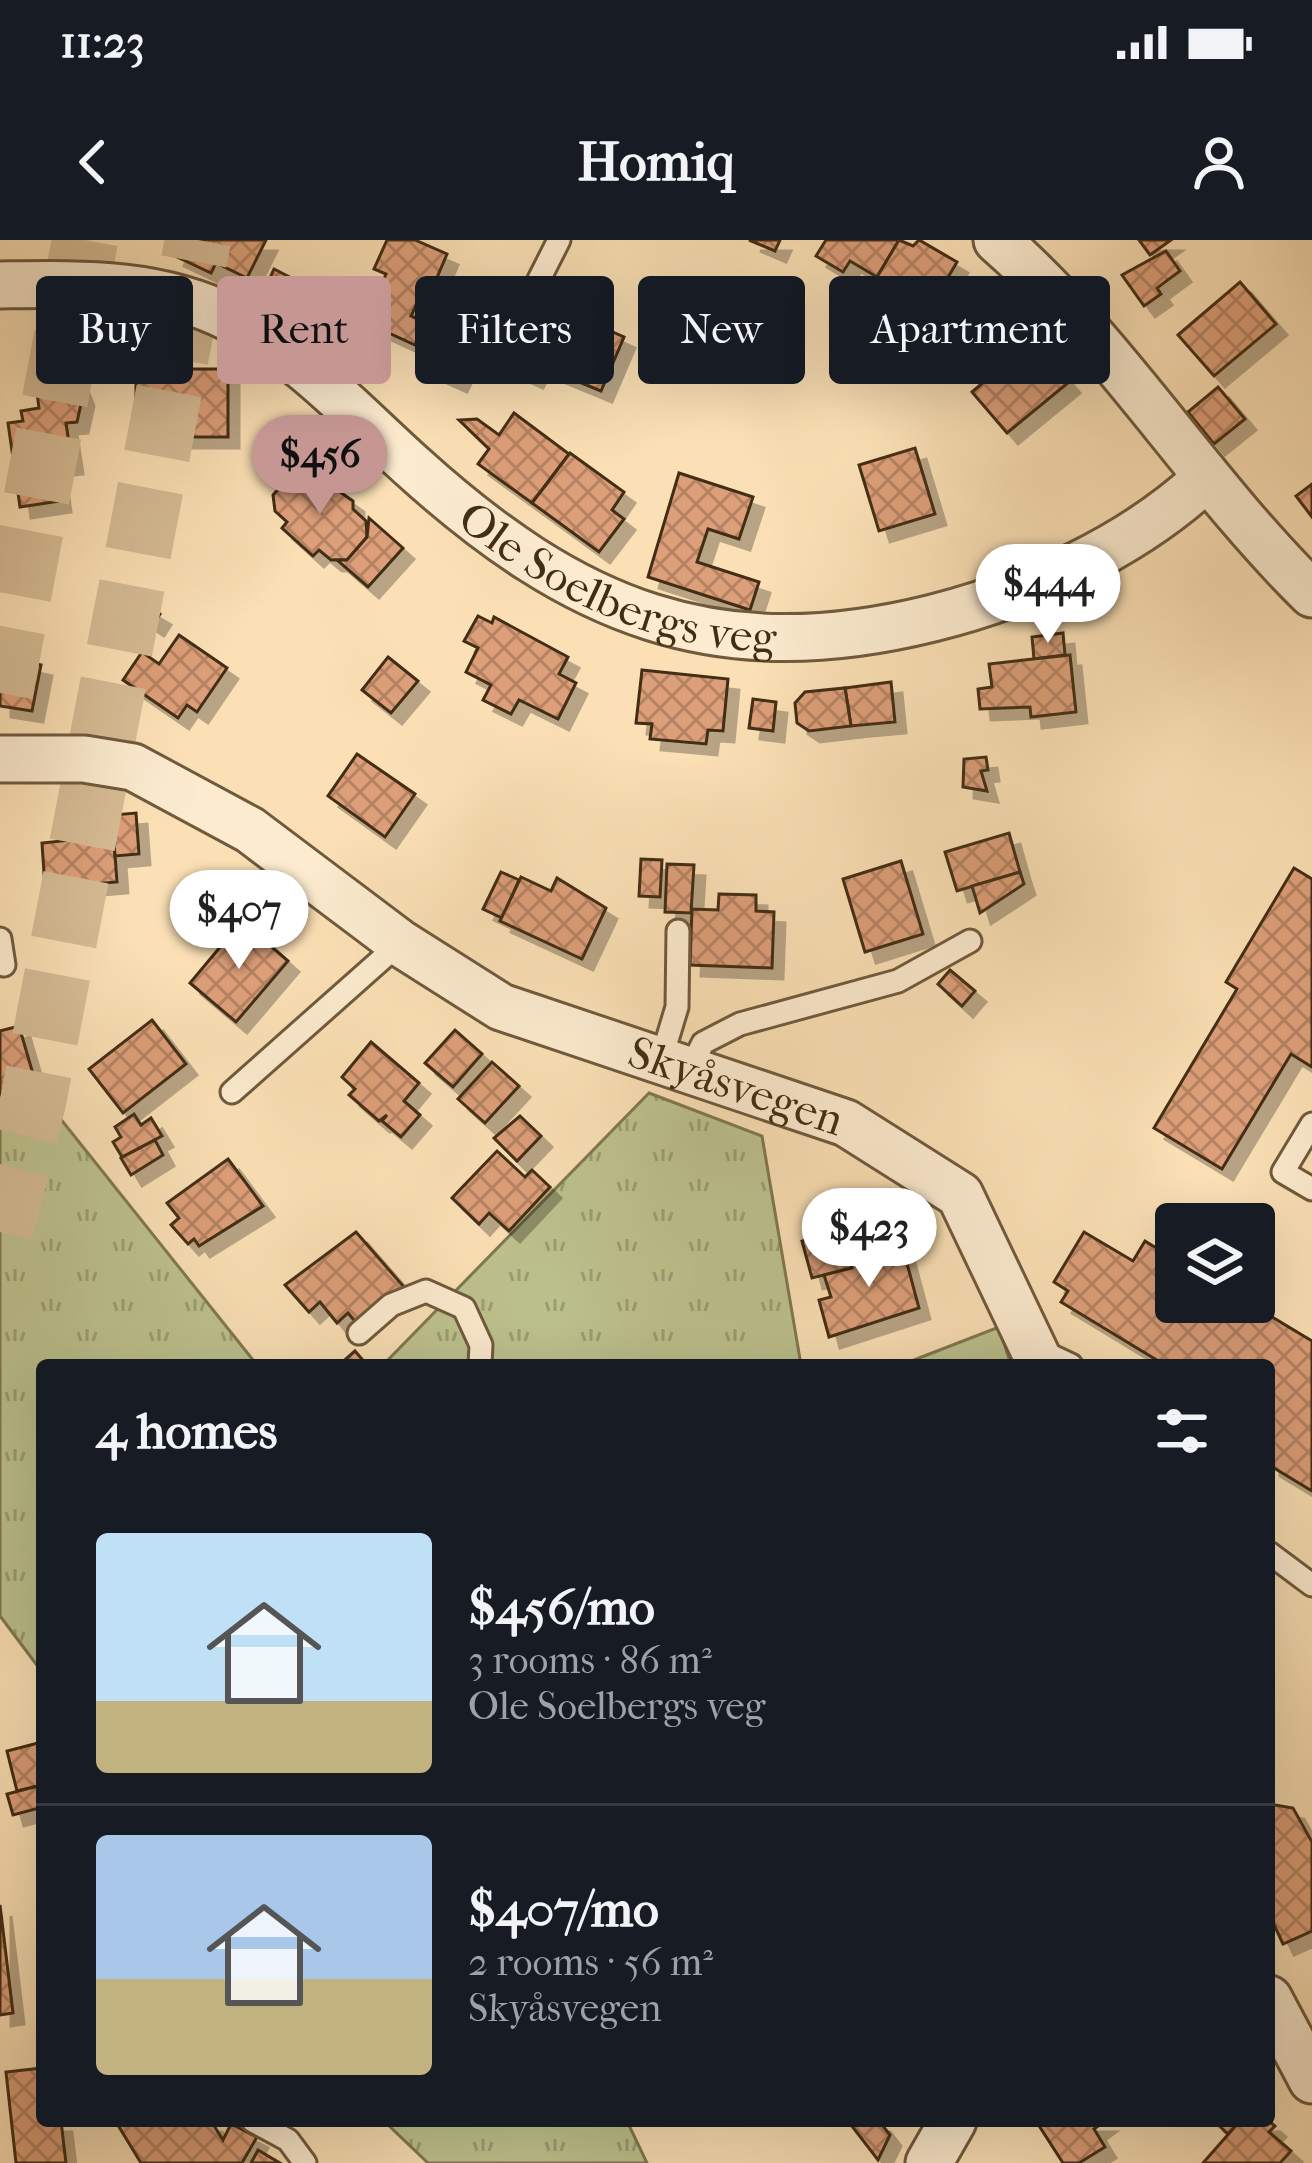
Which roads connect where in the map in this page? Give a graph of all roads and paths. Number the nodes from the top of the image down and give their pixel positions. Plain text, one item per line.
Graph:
1 (559, 240) edge
2 (998, 240) edge
3 (541, 276) edge
4 (0, 285) edge
5 (1204, 480) junction
6 (1312, 593) edge
7 (0, 759) edge
8 (678, 931) dead end
9 (0, 939) edge
10 (970, 941) dead end
11 (400, 943) junction
12 (4, 965) dead end
13 (676, 1064) junction
14 (232, 1092) dead end
15 (1312, 1124) edge
16 (1312, 1189) edge
17 (359, 1333) dead end
18 (480, 1359) edge
19 (1048, 1359) edge
20 (1275, 1557) edge
21 (1312, 1585) edge
22 (1275, 2012) edge
23 (1312, 2080) edge
24 (264, 2127) edge
25 (950, 2127) edge
26 (305, 2163) edge
27 (929, 2163) edge

1 - 3 lane
2 - 5 street
4 - 5 street, Ole Soelbergs veg
5 - 6 street
7 - 11 street, Skyåsvegen
8 - 13 lane
9 - 12 lane
10 - 13 lane
11 - 13 street, Skyåsvegen
11 - 14 lane
13 - 19 street, Skyåsvegen
15 - 16 lane
17 - 18 lane
20 - 21 lane
22 - 23 street
24 - 26 lane
25 - 27 street

